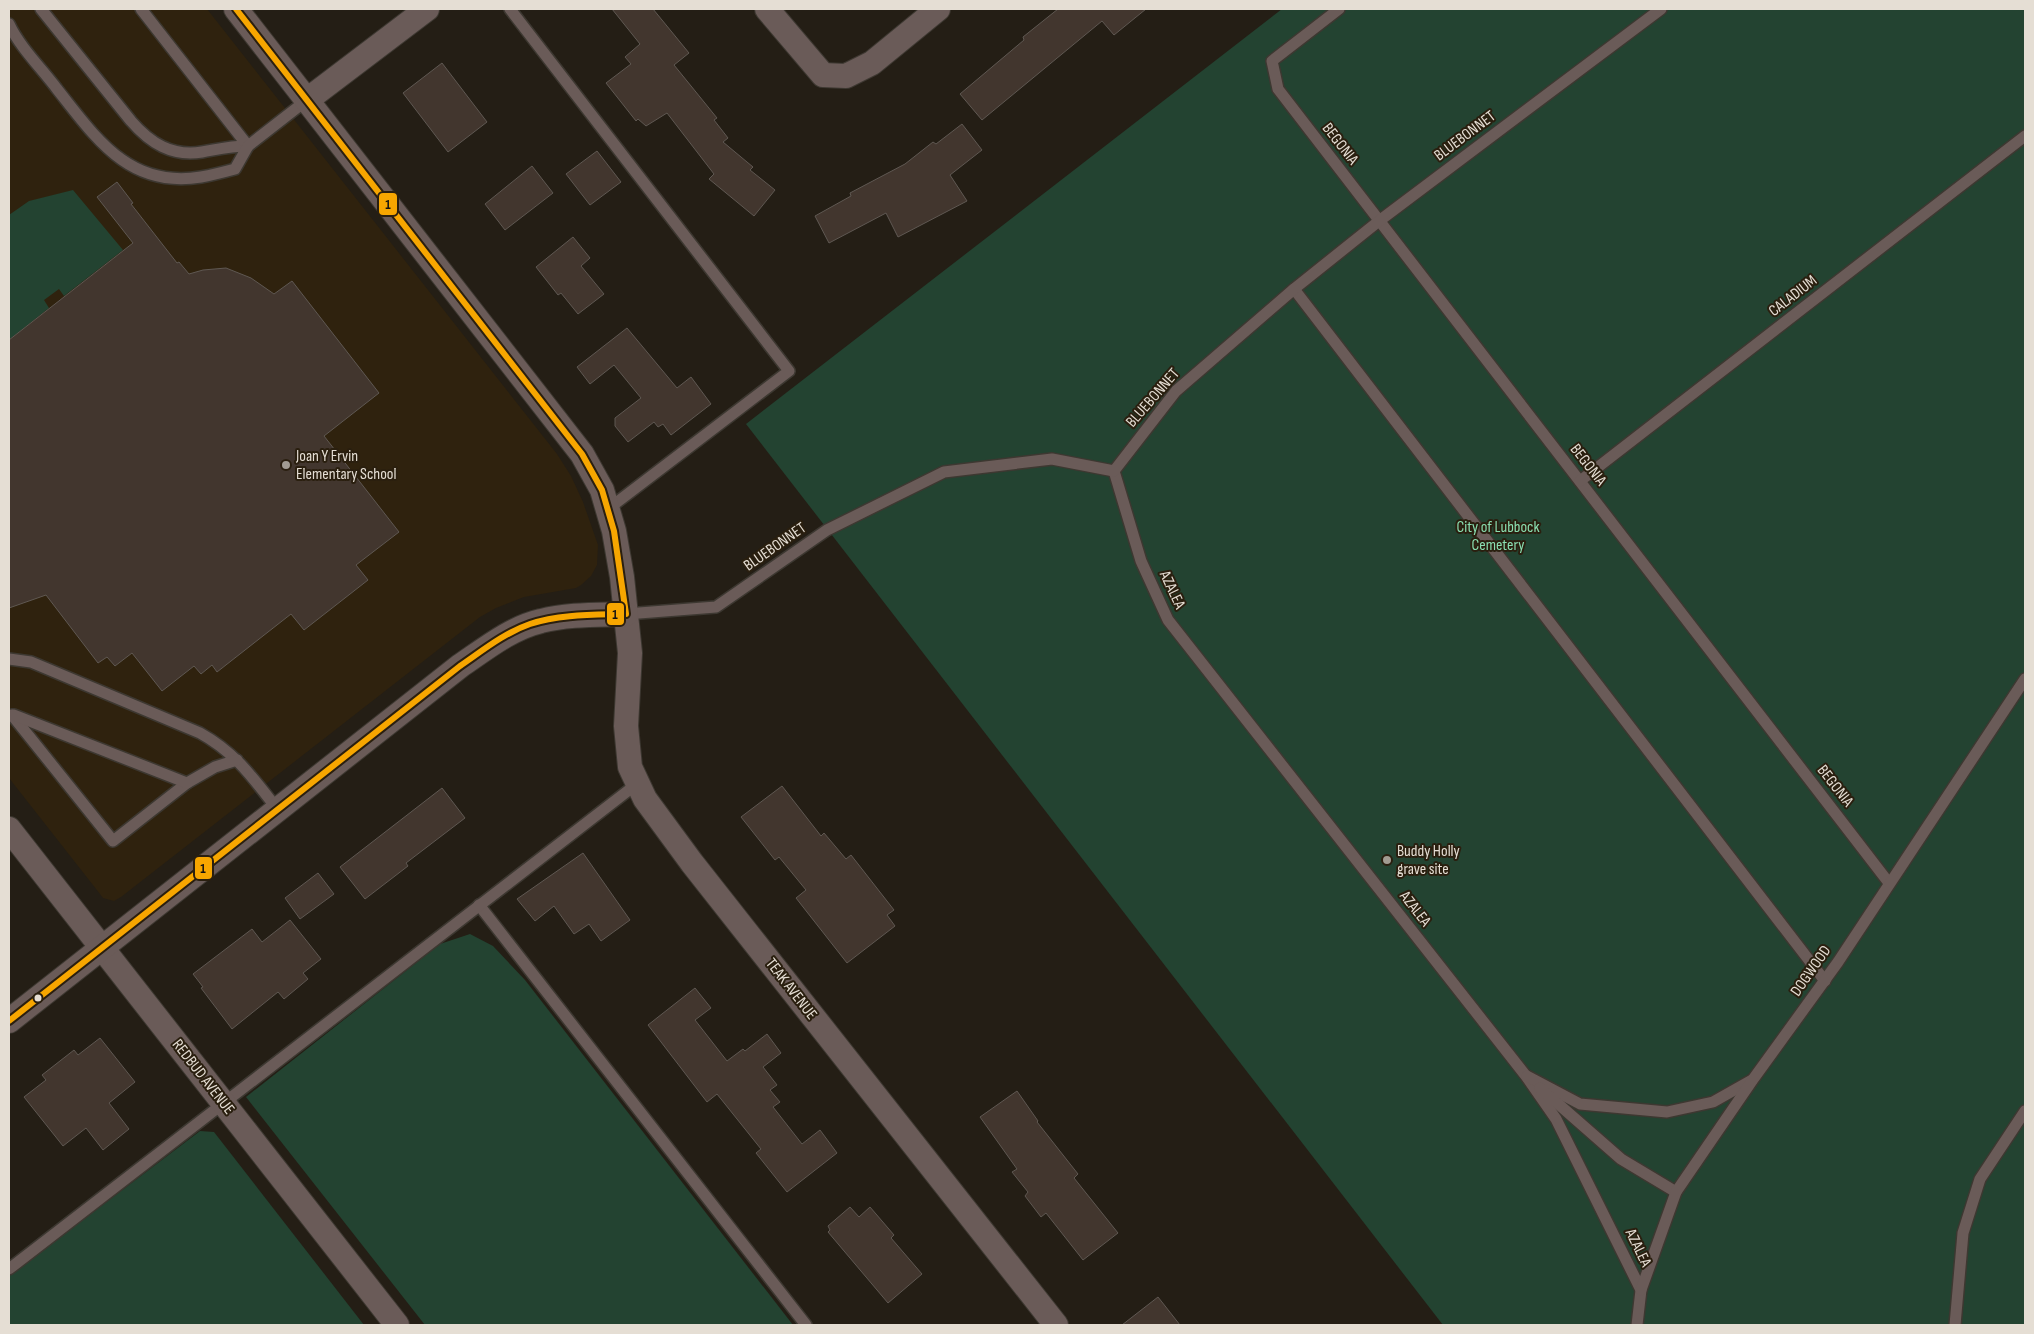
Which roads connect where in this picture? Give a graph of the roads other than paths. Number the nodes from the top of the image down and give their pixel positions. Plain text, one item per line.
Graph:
1 (41, 9) edge
2 (141, 9) edge
3 (236, 9) edge
4 (428, 9) edge
5 (510, 9) edge
6 (767, 9) edge
7 (938, 9) edge
8 (1339, 9) edge
9 (1660, 9) edge
10 (9, 24) edge
11 (307, 100) junction
12 (2025, 136) edge
13 (248, 146) junction
14 (1379, 221) junction
15 (1294, 289) junction
16 (1114, 471) junction
17 (1580, 482) junction
18 (608, 509) junction
19 (626, 614) junction
20 (9, 659) edge
21 (2025, 679) edge
22 (10, 713) edge
23 (237, 760) junction
24 (638, 782) junction
25 (186, 783) junction
26 (278, 810) junction
27 (9, 829) edge
28 (1889, 883) junction
29 (479, 906) junction
30 (102, 949) junction
31 (1824, 981) junction
32 (9, 1021) edge
33 (1526, 1076) junction
34 (1754, 1078) junction
35 (223, 1103) junction
36 (2025, 1111) edge
37 (1676, 1192) junction
38 (9, 1269) edge
39 (1641, 1290) junction
40 (397, 1325) edge
41 (806, 1325) edge
42 (1056, 1325) edge
43 (1638, 1325) edge
44 (1955, 1325) edge

1 - 13 lane
2 - 13 lane
3 - 11 street
4 - 11 street
5 - 18 lane
6 - 7 street
8 - 14 lane, BEGONIA
9 - 14 lane, BLUEBONNET
10 - 13 lane
11 - 13 lane
11 - 18 street
12 - 17 lane, CALADIUM
14 - 15 lane, BLUEBONNET
14 - 17 lane, BEGONIA
15 - 16 lane, BLUEBONNET
15 - 31 lane
16 - 19 lane, BLUEBONNET
16 - 33 lane, AZALEA
17 - 28 lane, BEGONIA
18 - 19 street, TEAK AVENUE
19 - 24 street, TEAK AVENUE
19 - 26 street
20 - 23 lane
21 - 28 lane, DOGWOOD
22 - 25 lane
22 - 25 lane
23 - 25 lane
23 - 26 lane
24 - 29 lane
24 - 42 street, TEAK AVENUE
26 - 30 street
27 - 30 street, REDBUD AVENUE
28 - 31 lane, DOGWOOD
29 - 35 lane
29 - 41 lane
30 - 32 street
30 - 35 street, REDBUD AVENUE
31 - 34 lane, DOGWOOD
33 - 34 lane
33 - 37 lane
33 - 39 lane, AZALEA
34 - 37 lane, DOGWOOD
35 - 38 lane
35 - 40 street, REDBUD AVENUE
36 - 44 lane
37 - 39 lane, DOGWOOD
39 - 43 lane, AZALEA

